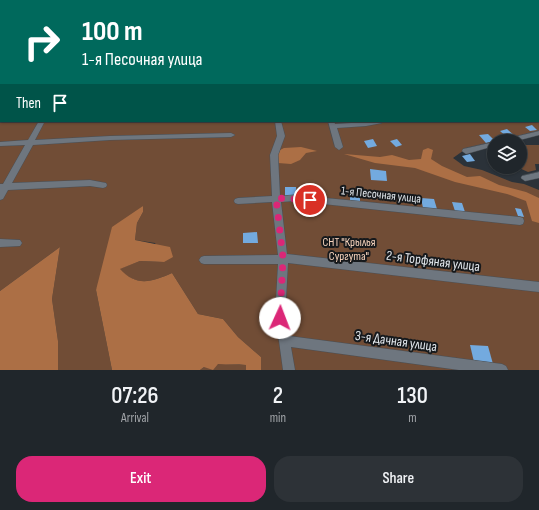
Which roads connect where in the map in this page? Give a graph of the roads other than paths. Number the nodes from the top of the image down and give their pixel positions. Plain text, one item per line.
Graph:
1 (32, 0) edge
2 (51, 0) edge
3 (41, 122) edge
4 (278, 122) edge
5 (375, 122) edge
6 (332, 123) edge
7 (539, 133) edge
8 (231, 135) dead end
9 (527, 136) edge
10 (30, 143) junction
11 (0, 144) edge
12 (487, 146) edge
13 (340, 147) dead end
14 (466, 151) dead end
15 (539, 175) edge
16 (525, 178) dead end
17 (103, 185) dead end
18 (3, 187) edge
19 (0, 197) edge
20 (276, 198) junction
21 (238, 201) dead end
22 (520, 221) dead end
23 (17, 242) dead end
24 (0, 243) edge
25 (283, 258) junction
26 (204, 260) dead end
27 (539, 287) edge
28 (286, 342) junction
29 (289, 370) edge
30 (502, 370) edge

1 - 2 street
3 - 10 street
4 - 20 street
5 - 6 street
6 - 13 street
7 - 9 street
8 - 10 street
10 - 11 street
10 - 18 street
12 - 14 street
15 - 16 street
17 - 18 street
18 - 19 street
20 - 21 street, 1-я Песочная улица
20 - 22 street, 1-я Песочная улица
20 - 25 street
23 - 24 street
25 - 26 street, 2-я Торфяная улица
25 - 27 street, 2-я Торфяная улица
25 - 28 street
28 - 29 street
28 - 30 street, 3-я Дачная улица

